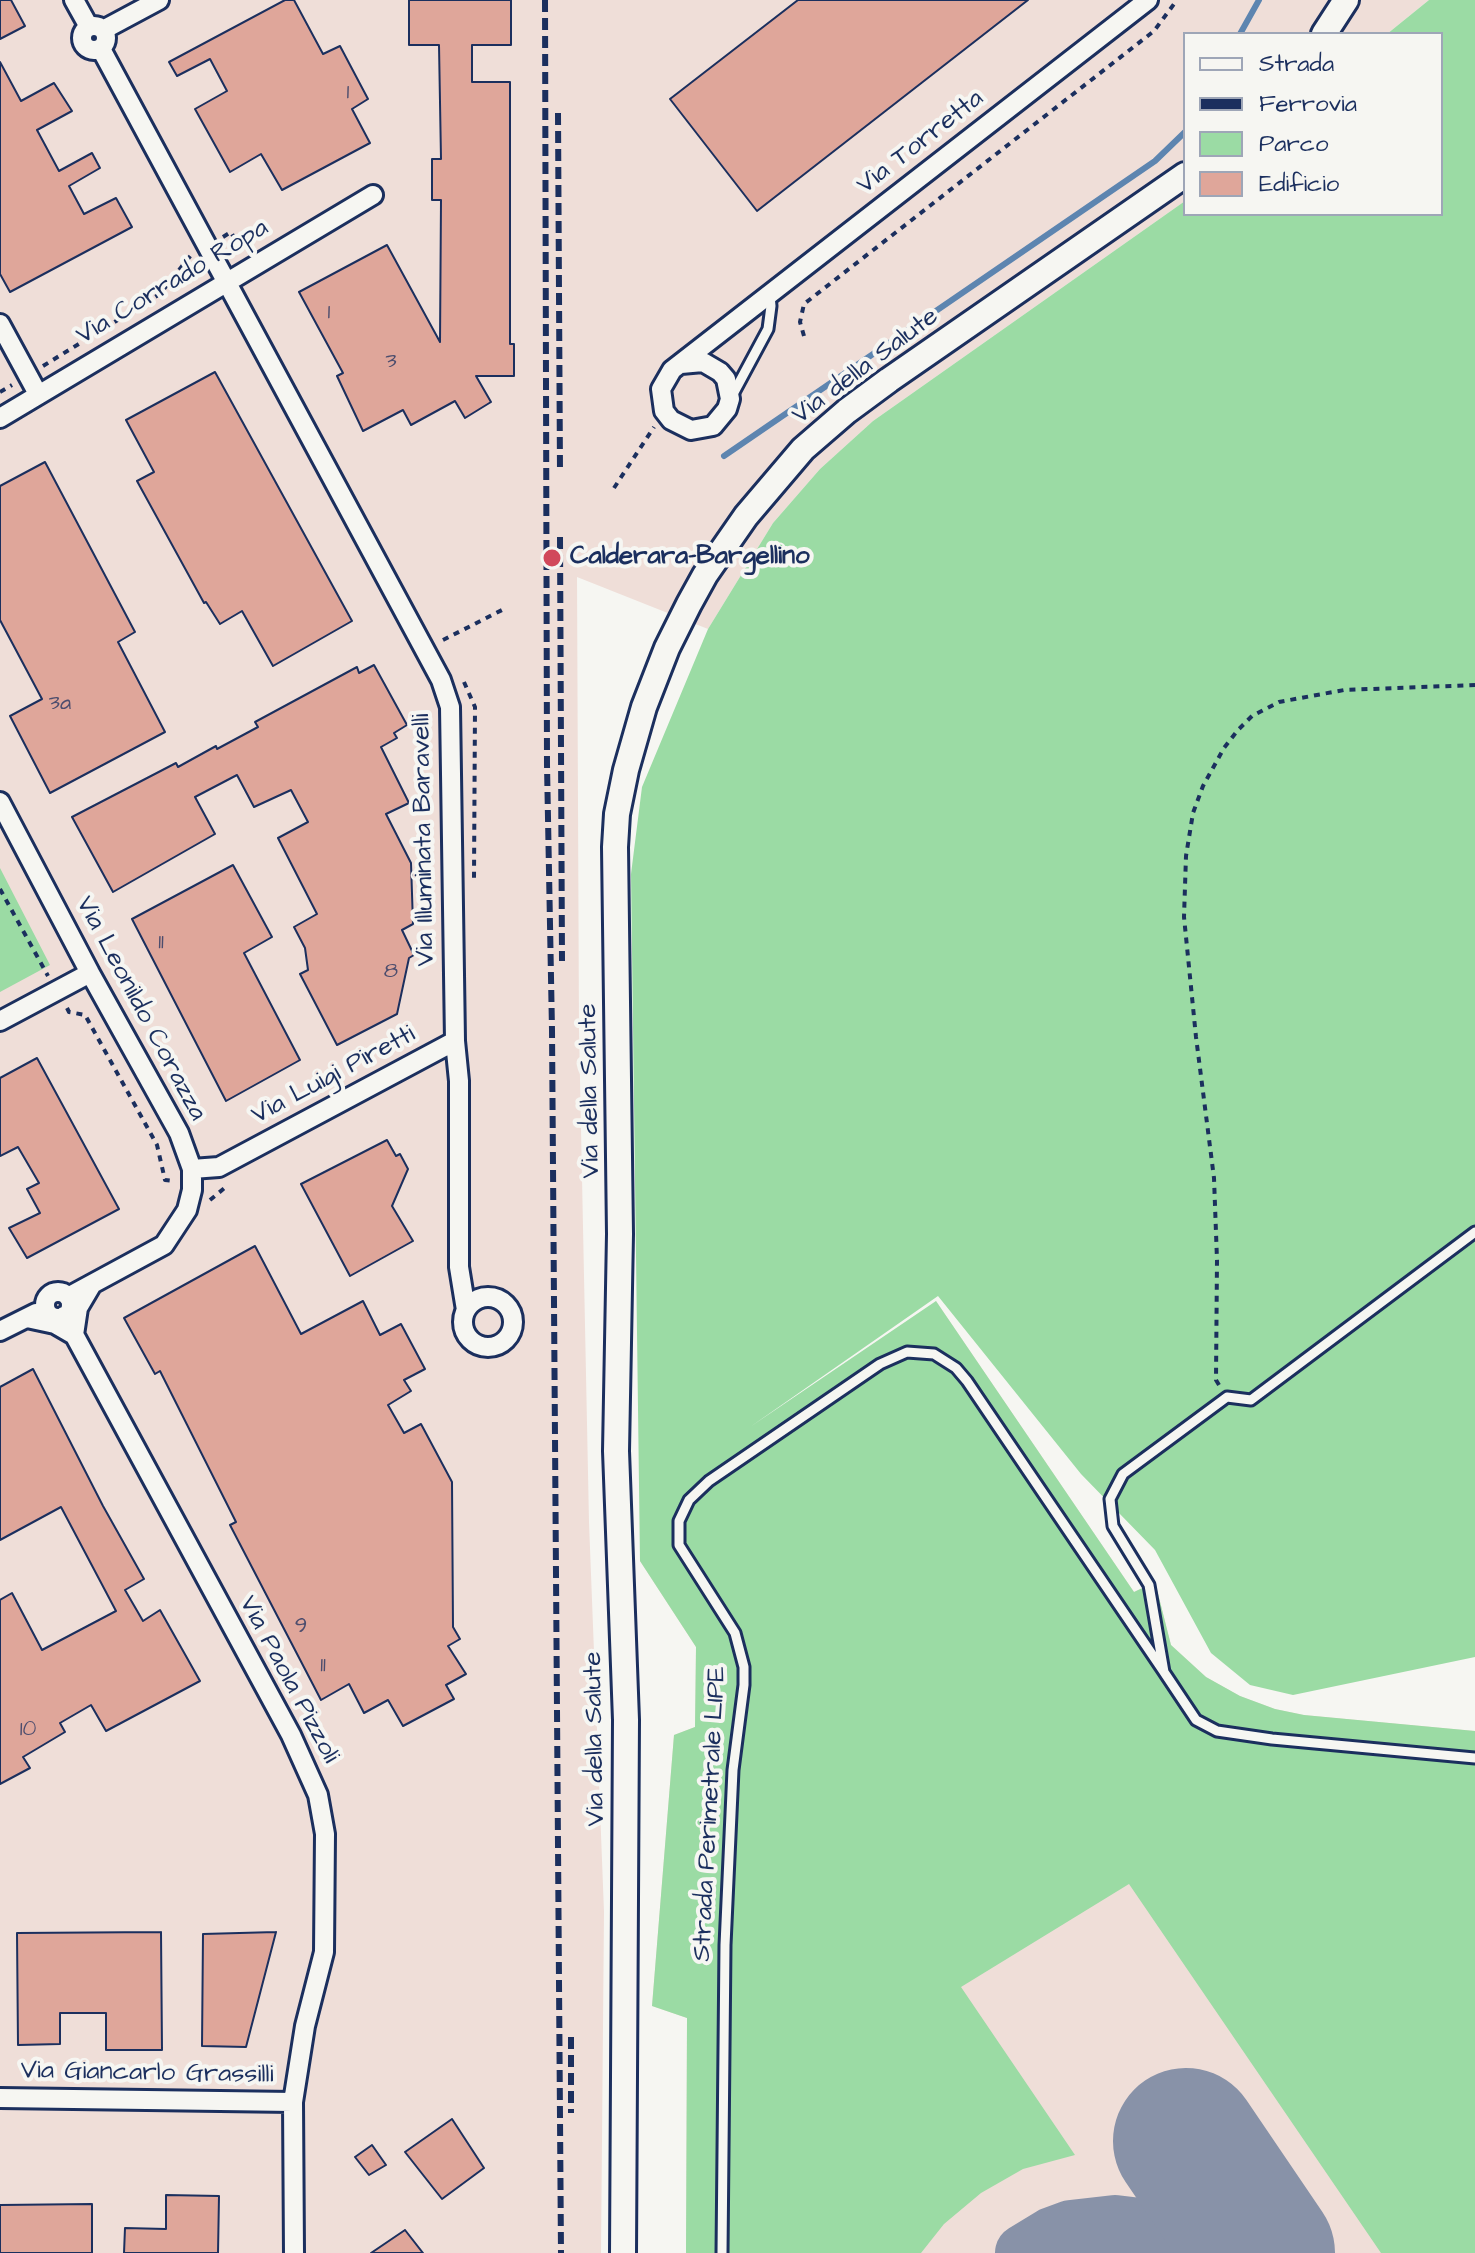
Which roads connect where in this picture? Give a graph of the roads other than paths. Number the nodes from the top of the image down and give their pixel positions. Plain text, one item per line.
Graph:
1 (74, 0) edge
2 (159, 0) edge
3 (1148, 0) edge
4 (1346, 0) edge
5 (1325, 32) edge
6 (97, 35) junction
7 (1183, 176) edge
8 (373, 195) dead end
9 (224, 281) junction
10 (769, 294) junction
11 (0, 324) edge
12 (726, 327) junction
13 (681, 364) junction
14 (720, 372) junction
15 (38, 394) junction
16 (730, 399) junction
17 (0, 418) edge
18 (0, 802) edge
19 (90, 973) junction
20 (0, 1021) edge
21 (455, 1041) junction
22 (192, 1169) junction
23 (1475, 1232) edge
24 (95, 1281) junction
25 (68, 1297) junction
26 (46, 1309) junction
27 (466, 1310) dead end
28 (64, 1316) junction
29 (27, 1318) junction
30 (0, 1331) edge
31 (74, 1335) junction
32 (1164, 1672) junction
33 (1475, 1758) edge
34 (0, 2098) edge
35 (293, 2102) junction
36 (294, 2253) edge
37 (623, 2253) edge
38 (722, 2253) edge

1 - 6 street, Via Illuminata Baravelli
2 - 6 street
3 - 10 street, Via Torretta
4 - 5 street
6 - 9 street, Via Illuminata Baravelli
7 - 37 street, Via della Salute
8 - 9 street, Via Corrado Ropa
9 - 15 street, Via Corrado Ropa
9 - 21 street, Via Illuminata Baravelli
10 - 12 street, Via Torretta
10 - 16 lane
11 - 15 street
12 - 13 street, Via Torretta
12 - 14 street
13 - 14 street
13 - 16 street, Via Torretta
14 - 16 street
15 - 17 street, Via Corrado Ropa
18 - 19 street, Via Leonildo Corazza
19 - 20 street
19 - 22 street, Via Leonildo Corazza
21 - 22 street, Via Luigi Piretti
21 - 27 street, Via Illuminata Baravelli
22 - 24 street, Via Leonildo Corazza
23 - 32 lane
24 - 25 street
24 - 31 street
25 - 26 street
25 - 28 street
26 - 28 street
26 - 29 street
28 - 31 street, Via Paola Pizzoli
29 - 30 street
29 - 31 street
31 - 35 street, Via Paola Pizzoli
32 - 33 lane
32 - 38 lane, Strada Perimetrale LIPE
34 - 35 street, Via Giancarlo Grassilli
35 - 36 street, Via Paola Pizzoli

